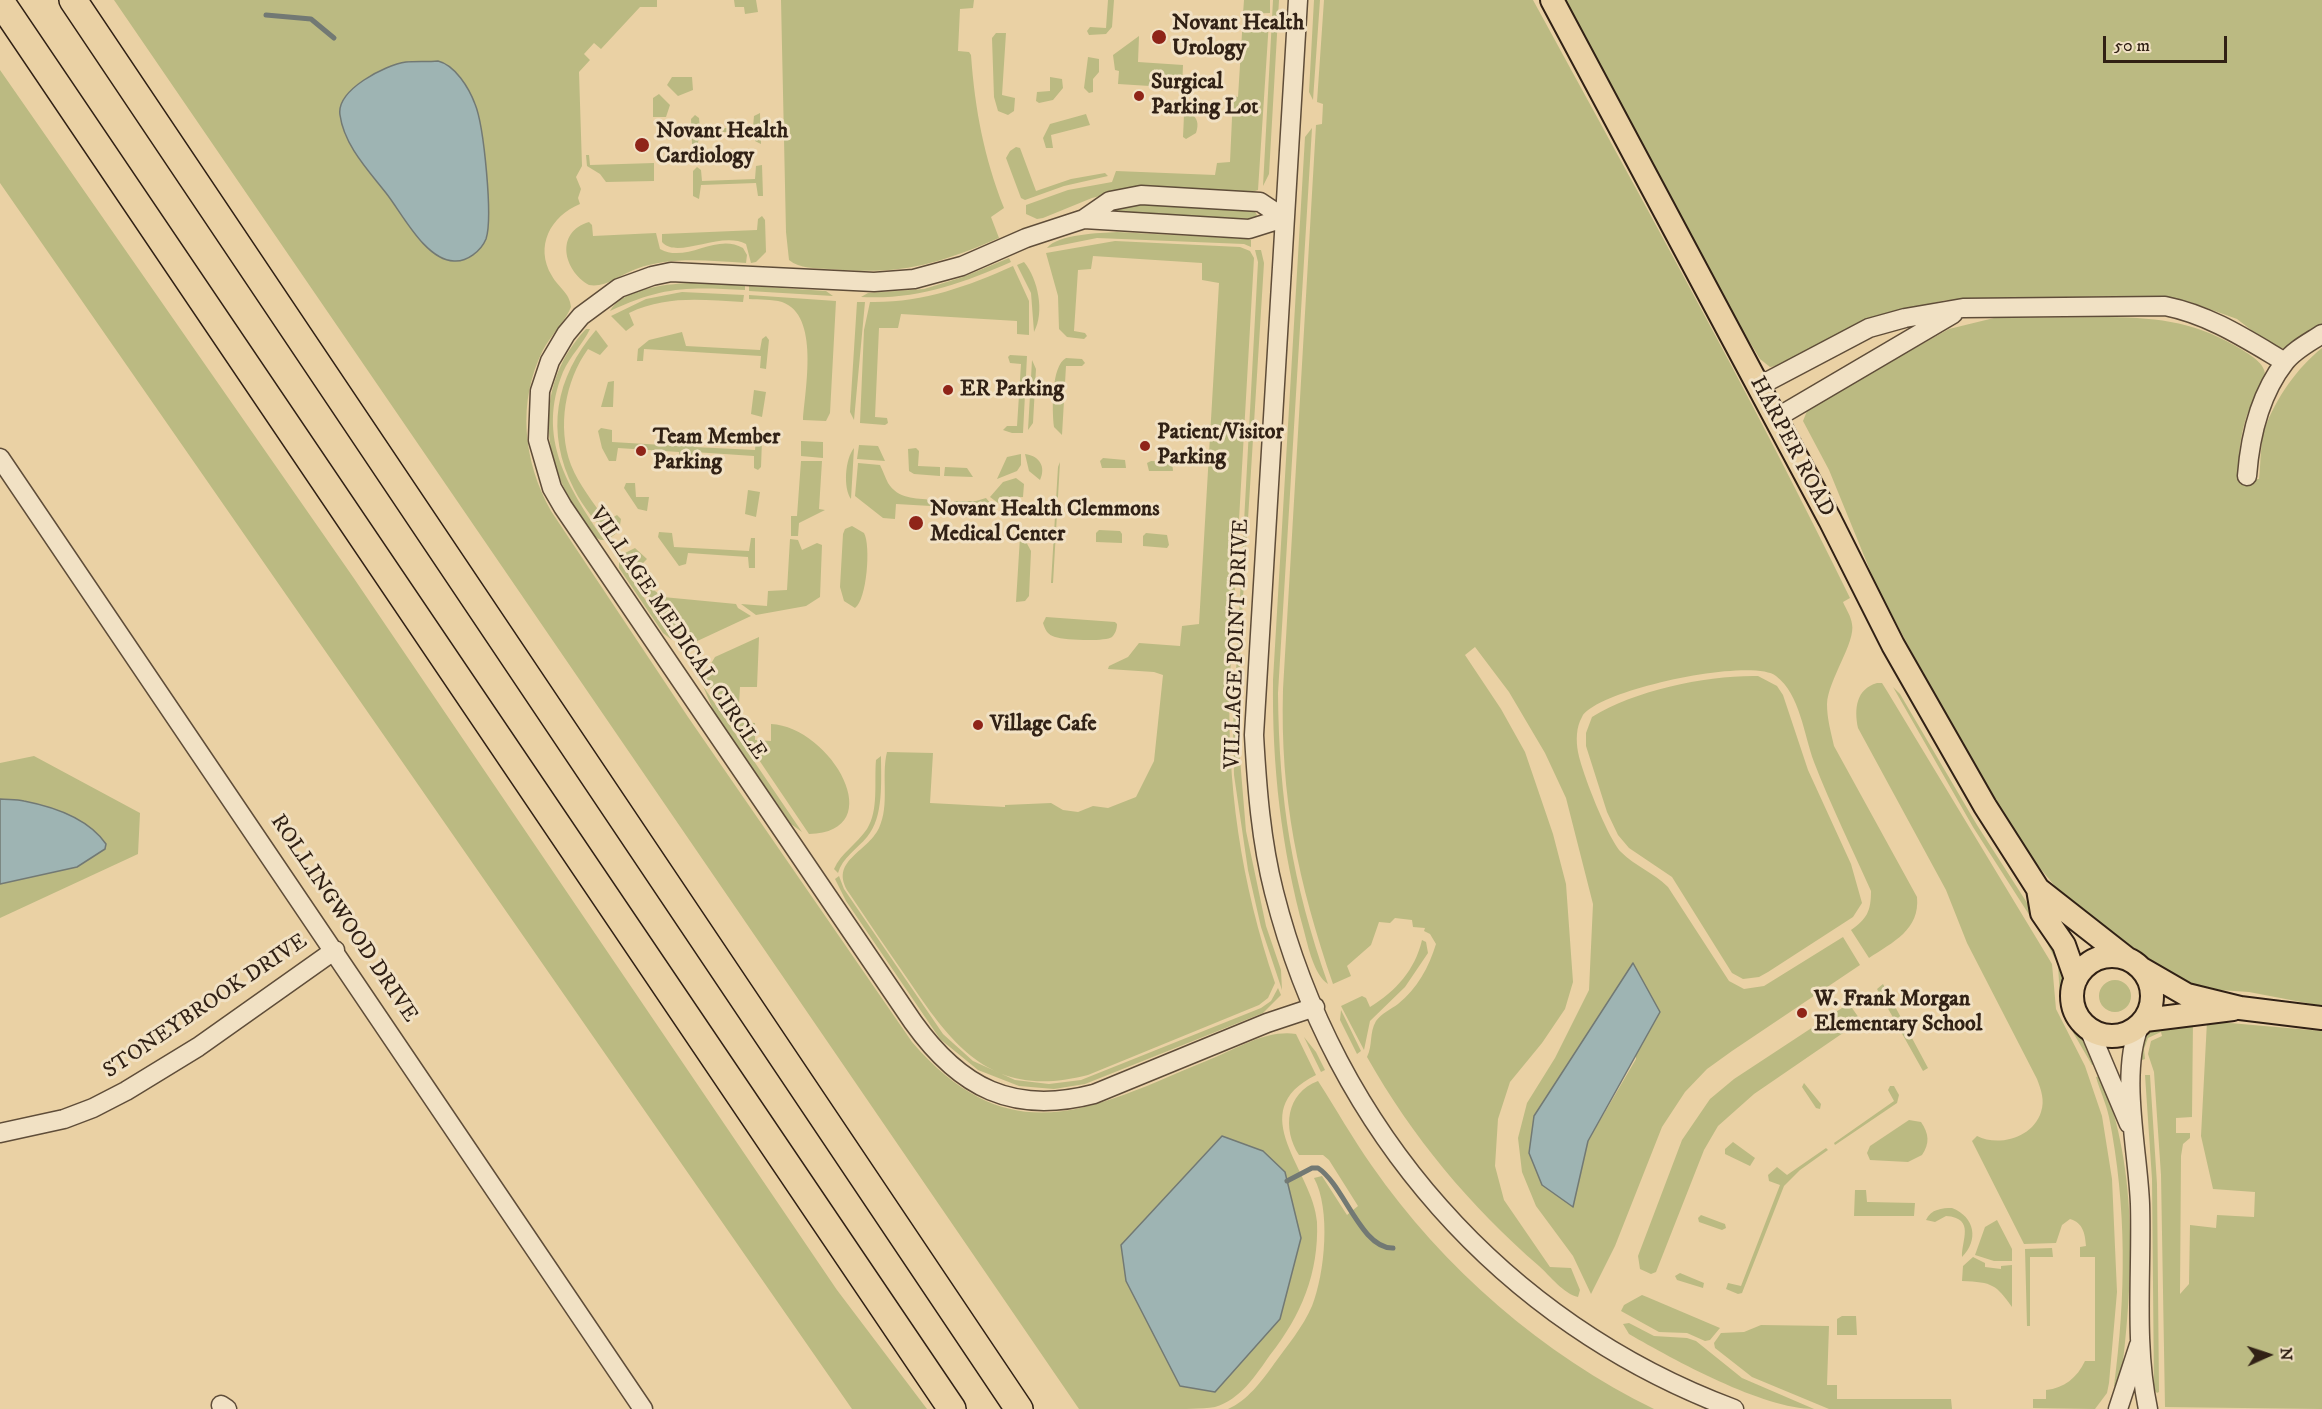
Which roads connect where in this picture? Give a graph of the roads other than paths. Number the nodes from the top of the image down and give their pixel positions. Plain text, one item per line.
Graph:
1 (73, 0) edge
2 (1298, 0) edge
3 (1552, 0) edge
4 (0, 1) edge
5 (1284, 218) junction
6 (1084, 219) junction
7 (1963, 308) junction
8 (2322, 334) edge
9 (1839, 345) junction
10 (2285, 362) junction
11 (1854, 374) junction
12 (1759, 386) junction
13 (1776, 418) junction
14 (2, 466) edge
15 (2247, 476) dead end
16 (2038, 889) junction
17 (335, 950) junction
18 (2134, 964) junction
19 (2076, 979) junction
20 (1315, 1007) junction
21 (2241, 1008) junction
22 (2322, 1018) edge
23 (2142, 1023) junction
24 (2089, 1029) junction
25 (0, 1133) edge
26 (2134, 1137) junction
27 (2141, 1337) junction
28 (644, 1409) edge
29 (952, 1409) edge
30 (1019, 1409) edge
31 (1734, 1409) edge
32 (2118, 1409) edge
33 (2148, 1409) edge

1 - 30 highway
2 - 5 street, VILLAGE POINT DRIVE
3 - 12 main road, HARPER ROAD
4 - 29 highway
5 - 6 street, VILLAGE MEDICAL CIRCLE
5 - 6 street, VILLAGE MEDICAL CIRCLE
5 - 20 street, VILLAGE POINT DRIVE
6 - 20 street, VILLAGE MEDICAL CIRCLE
7 - 9 street
7 - 10 street
7 - 11 street
8 - 10 street
9 - 11 street
9 - 12 street
10 - 15 street
11 - 13 street
12 - 13 main road, HARPER ROAD
13 - 16 main road, HARPER ROAD
14 - 17 street, ROLLINGWOOD DRIVE
16 - 18 main road, HARPER ROAD
16 - 19 main road, HARPER ROAD
17 - 25 street, STONEYBROOK DRIVE
17 - 28 street, ROLLINGWOOD DRIVE
18 - 19 main road
18 - 21 main road, HARPER ROAD
18 - 23 main road
19 - 24 main road
20 - 31 street, VILLAGE POINT DRIVE
21 - 22 main road, HARPER ROAD
21 - 23 main road, HARPER ROAD
23 - 24 main road
23 - 26 street
24 - 26 street
26 - 27 street
27 - 32 street
27 - 33 street

